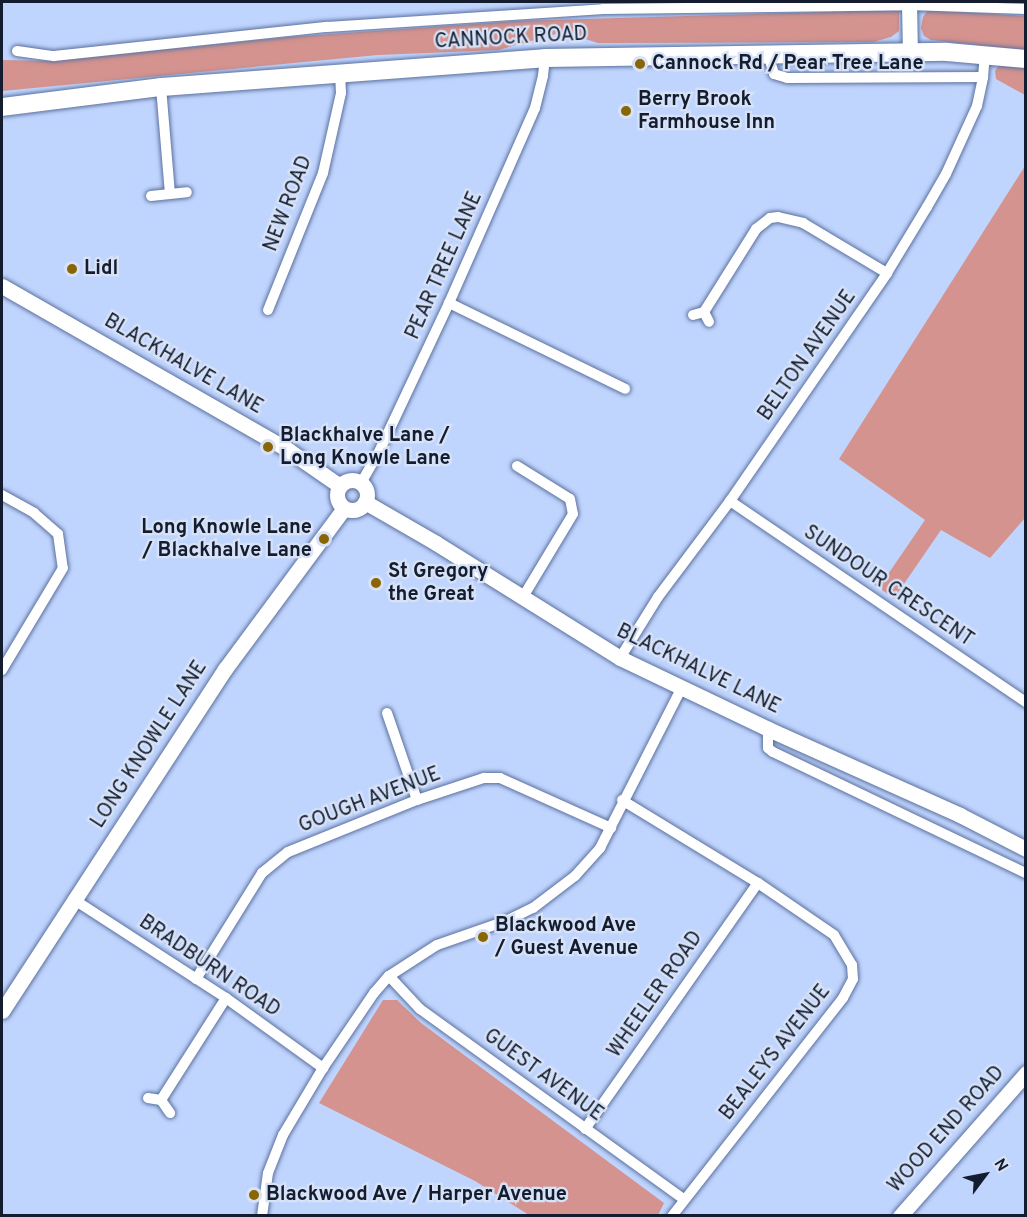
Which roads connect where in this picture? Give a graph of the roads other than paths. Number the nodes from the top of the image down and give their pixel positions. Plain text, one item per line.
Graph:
1 (909, 3) edge
2 (1026, 9) edge
3 (17, 51) dead end
4 (910, 53) junction
5 (768, 55) junction
6 (985, 55) junction
7 (545, 58) junction
8 (1026, 59) edge
9 (340, 73) junction
10 (983, 77) junction
11 (161, 87) junction
12 (2, 107) edge
13 (188, 192) dead end
14 (170, 194) junction
15 (151, 196) dead end
16 (887, 273) junction
17 (2, 286) edge
18 (449, 303) junction
19 (268, 310) dead end
20 (702, 316) dead end
21 (625, 389) dead end
22 (517, 466) dead end
23 (361, 483) junction
24 (340, 486) junction
25 (2, 495) edge
26 (730, 501) junction
27 (365, 502) junction
28 (344, 508) junction
29 (523, 597) junction
30 (620, 658) junction
31 (2, 670) edge
32 (681, 689) junction
33 (1026, 702) edge
34 (387, 713) dead end
35 (768, 729) junction
36 (417, 800) junction
37 (622, 800) junction
38 (611, 828) junction
39 (1026, 849) edge
40 (1026, 873) edge
41 (758, 883) junction
42 (73, 899) junction
43 (389, 976) junction
44 (196, 979) junction
45 (226, 998) junction
46 (2, 1011) edge
47 (323, 1068) junction
48 (1026, 1073) edge
49 (148, 1098) dead end
50 (161, 1100) junction
51 (170, 1113) dead end
52 (585, 1129) junction
53 (683, 1199) junction
54 (262, 1215) edge
55 (672, 1215) edge
56 (900, 1215) edge

1 - 2 street, CANNOCK ROAD
1 - 3 street, CANNOCK ROAD
1 - 4 main road
4 - 5 highway, CANNOCK ROAD
4 - 6 highway, CANNOCK ROAD
5 - 7 highway, CANNOCK ROAD
5 - 10 street
6 - 8 highway, CANNOCK ROAD
6 - 10 street, BELTON AVENUE
7 - 9 highway, CANNOCK ROAD
7 - 18 street, PEAR TREE LANE
9 - 11 highway, CANNOCK ROAD
9 - 19 street, NEW ROAD
10 - 16 street, BELTON AVENUE
11 - 12 highway, CANNOCK ROAD
11 - 14 street
13 - 14 street
14 - 15 street
16 - 20 street
16 - 26 street, BELTON AVENUE
17 - 24 main road, BLACKHALVE LANE
18 - 21 street
18 - 23 street, PEAR TREE LANE
22 - 29 street
23 - 24 main road
23 - 27 main road
24 - 28 main road
25 - 31 street
26 - 30 street, BELTON AVENUE
26 - 33 street, SUNDOUR CRESCENT
27 - 28 main road
27 - 29 main road, BLACKHALVE LANE
28 - 42 main road, LONG KNOWLE LANE
29 - 30 main road, BLACKHALVE LANE
30 - 32 main road, BLACKHALVE LANE
32 - 35 main road, BLACKHALVE LANE
32 - 37 street
34 - 36 street
35 - 39 main road, BLACKHALVE LANE
35 - 40 street
36 - 38 street, GOUGH AVENUE
36 - 44 street, GOUGH AVENUE
37 - 38 street
37 - 41 street, BEALEYS AVENUE
38 - 43 street
41 - 52 street, WHEELER ROAD
41 - 53 street, BEALEYS AVENUE
42 - 44 street, BRADBURN ROAD
42 - 46 main road, LONG KNOWLE LANE
43 - 47 street
43 - 52 street, GUEST AVENUE
44 - 45 street, BRADBURN ROAD
45 - 47 street, BRADBURN ROAD
45 - 50 street
47 - 54 street
48 - 56 main road, WOOD END ROAD
49 - 50 street
50 - 51 street
52 - 53 street, GUEST AVENUE
53 - 55 street, BEALEYS AVENUE

